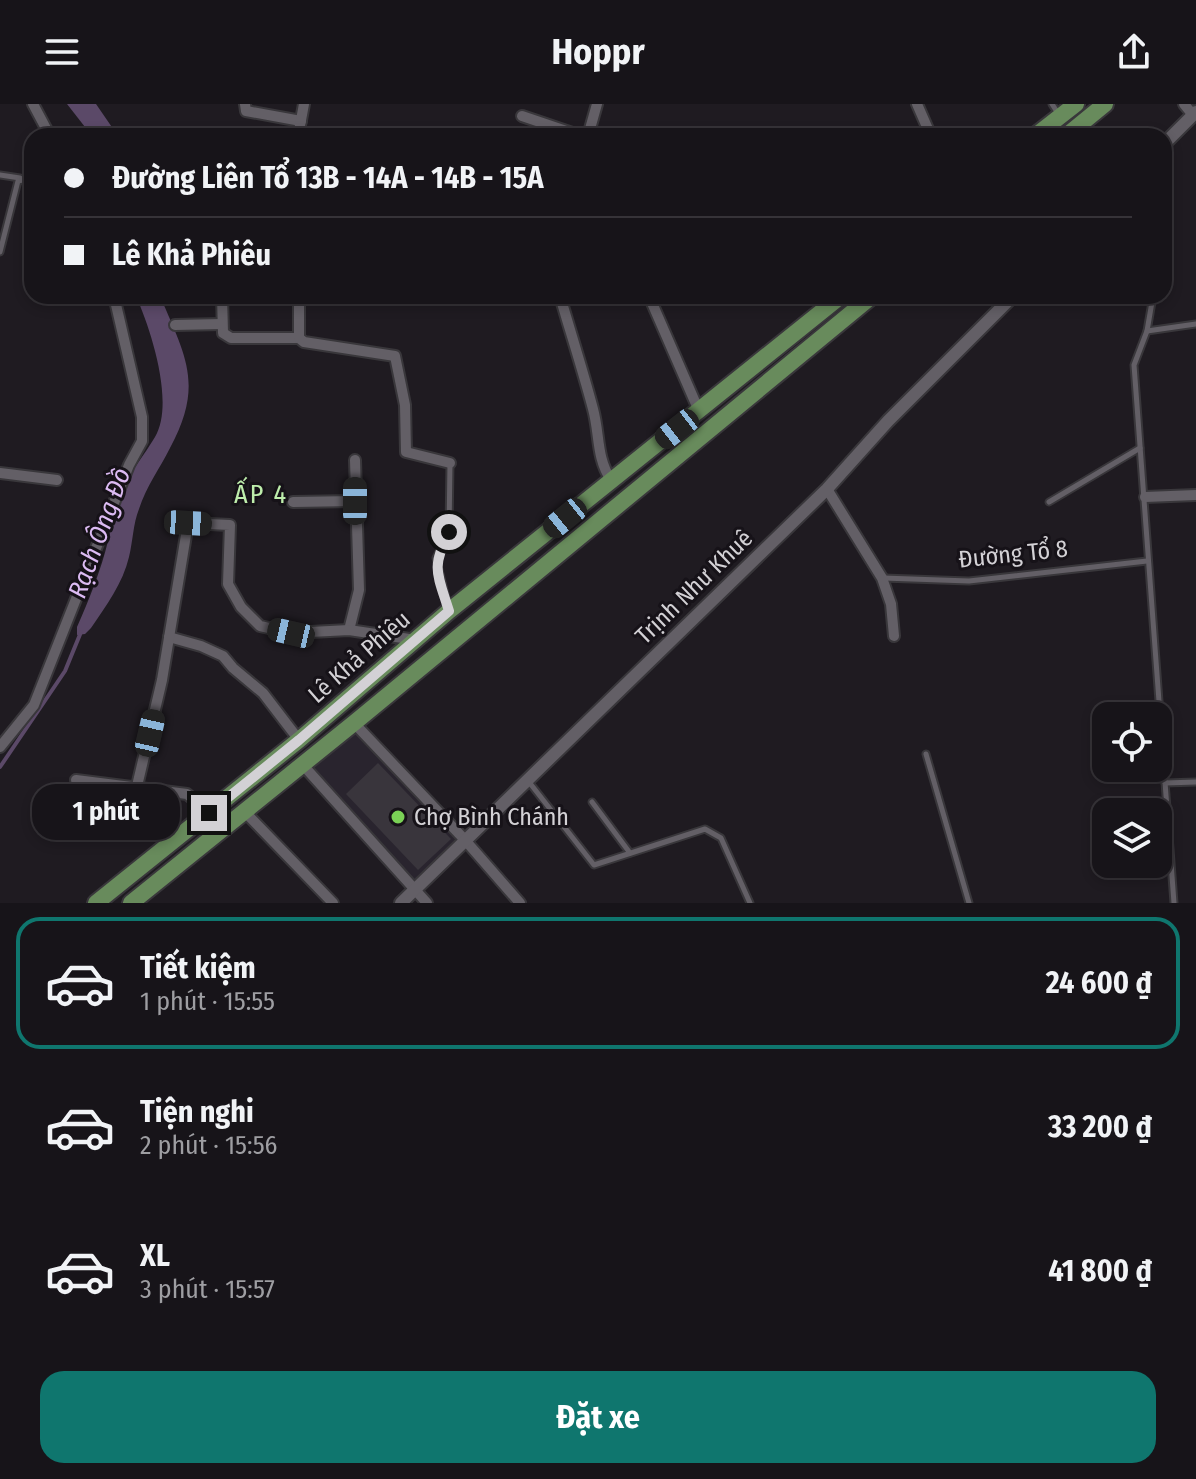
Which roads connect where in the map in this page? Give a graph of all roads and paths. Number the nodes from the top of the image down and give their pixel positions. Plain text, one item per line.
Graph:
1 (33, 104) edge
2 (245, 104) edge
3 (304, 104) edge
4 (597, 104) edge
5 (917, 104) edge
6 (1076, 104) edge
7 (1105, 104) edge
8 (1184, 104) edge
9 (1056, 110) edge
10 (1194, 113) edge
11 (522, 116) dead end
12 (301, 121) junction
13 (46, 128) edge
14 (300, 128) edge
15 (557, 128) edge
16 (590, 128) edge
17 (928, 128) edge
18 (1041, 128) edge
19 (1076, 128) edge
20 (1172, 136) edge
21 (0, 175) edge
22 (21, 178) joint
23 (0, 252) edge
24 (116, 304) edge
25 (222, 304) edge
26 (299, 304) edge
27 (562, 304) edge
28 (652, 304) edge
29 (831, 304) edge
30 (862, 304) edge
31 (1005, 304) edge
32 (1152, 304) edge
33 (222, 324) junction
34 (1196, 324) edge
35 (175, 325) dead end
36 (1147, 331) junction
37 (299, 338) junction
38 (699, 411) junction
39 (1140, 448) junction
40 (355, 460) dead end
41 (450, 463) joint
42 (0, 473) edge
43 (57, 480) dead end
44 (611, 480) junction
45 (827, 489) junction
46 (1196, 495) edge
47 (1145, 497) junction
48 (355, 501) junction
49 (293, 502) dead end
50 (1049, 502) dead end
51 (1147, 561) junction
52 (882, 578) junction
53 (449, 611) junction
54 (349, 630) junction
55 (894, 636) dead end
56 (169, 637) junction
57 (416, 640) junction
58 (354, 723) junction
59 (299, 740) junction
60 (0, 747) edge
61 (926, 754) dead end
62 (302, 764) junction
63 (527, 779) junction
64 (76, 780) dead end
65 (1196, 782) edge
66 (1165, 783) junction
67 (137, 786) junction
68 (592, 802) dead end
69 (244, 811) junction
70 (209, 813) junction
71 (465, 840) junction
72 (630, 853) junction
73 (415, 889) junction
74 (96, 903) edge
75 (131, 903) edge
76 (333, 903) edge
77 (401, 903) edge
78 (427, 903) edge
79 (520, 903) edge
80 (750, 903) edge
81 (969, 903) edge
82 (1174, 903) edge

1 - 13 street
2 - 12 street
3 - 12 street
4 - 16 street
5 - 17 street
6 - 9 highway
7 - 19 highway
8 - 10 street
9 - 18 highway
10 - 20 street
11 - 15 street
12 - 14 street
21 - 22 lane
22 - 23 lane
24 - 60 street
25 - 33 street
26 - 37 street
27 - 44 street
28 - 38 street
29 - 38 highway, Lê Khả Phiêu
30 - 58 highway, Lê Khả Phiêu
31 - 45 street, Trịnh Như Khuê
32 - 36 lane
33 - 35 street
33 - 37 street
34 - 36 lane
36 - 39 lane
37 - 41 street
38 - 44 highway, Lê Khả Phiêu
39 - 47 lane
39 - 50 lane
40 - 48 street
41 - 53 lane
42 - 43 street
44 - 53 highway, Lê Khả Phiêu
45 - 52 street
45 - 63 street, Trịnh Như Khuê
46 - 47 street
47 - 51 lane
48 - 49 street
48 - 54 street
51 - 52 lane, Đường Tổ 8
51 - 66 lane
52 - 55 street
53 - 57 highway, Lê Khả Phiêu
54 - 56 street
54 - 57 street
56 - 59 street
56 - 67 street
57 - 59 highway, Lê Khả Phiêu
58 - 62 highway, Lê Khả Phiêu
58 - 71 street
59 - 70 highway, Lê Khả Phiêu
61 - 81 lane
62 - 69 highway, Lê Khả Phiêu
62 - 73 street
63 - 71 street, Trịnh Như Khuê
63 - 72 lane
64 - 67 street
65 - 66 lane
66 - 82 lane
67 - 70 street
68 - 72 lane
69 - 75 highway, Lê Khả Phiêu
69 - 76 street
70 - 74 highway, Lê Khả Phiêu
71 - 73 street, Trịnh Như Khuê
71 - 79 street
72 - 80 lane
73 - 77 street, Trịnh Như Khuê
73 - 78 street

